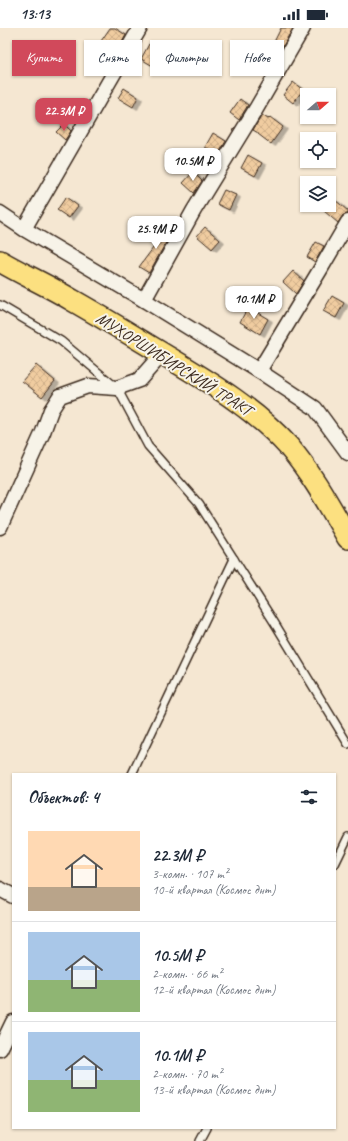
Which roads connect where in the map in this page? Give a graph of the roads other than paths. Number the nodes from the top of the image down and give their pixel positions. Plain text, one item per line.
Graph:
1 (140, 28) edge
2 (303, 28) edge
3 (0, 213) edge
4 (348, 222) edge
5 (24, 229) junction
6 (0, 261) edge
7 (144, 300) junction
8 (0, 305) edge
9 (162, 354) junction
10 (259, 371) junction
11 (116, 388) junction
12 (348, 452) edge
13 (0, 527) edge
14 (348, 538) edge
15 (234, 559) junction
16 (348, 744) edge
17 (132, 773) edge
18 (348, 837) edge
19 (336, 862) edge
20 (0, 889) edge
21 (12, 895) edge
22 (12, 1024) edge
23 (0, 1049) edge
24 (206, 1129) edge
25 (200, 1141) edge

1 - 5 street
2 - 7 street
3 - 5 street
4 - 10 street
5 - 7 street
6 - 9 main road, МУХОРШИБИРСКИЙ ТРАКТ
7 - 10 street
8 - 11 lane
9 - 11 street
9 - 14 main road, МУХОРШИБИРСКИЙ ТРАКТ
10 - 12 street
11 - 13 street
11 - 15 lane
15 - 16 lane
15 - 17 lane
18 - 19 lane
20 - 21 street
22 - 23 street
24 - 25 lane

